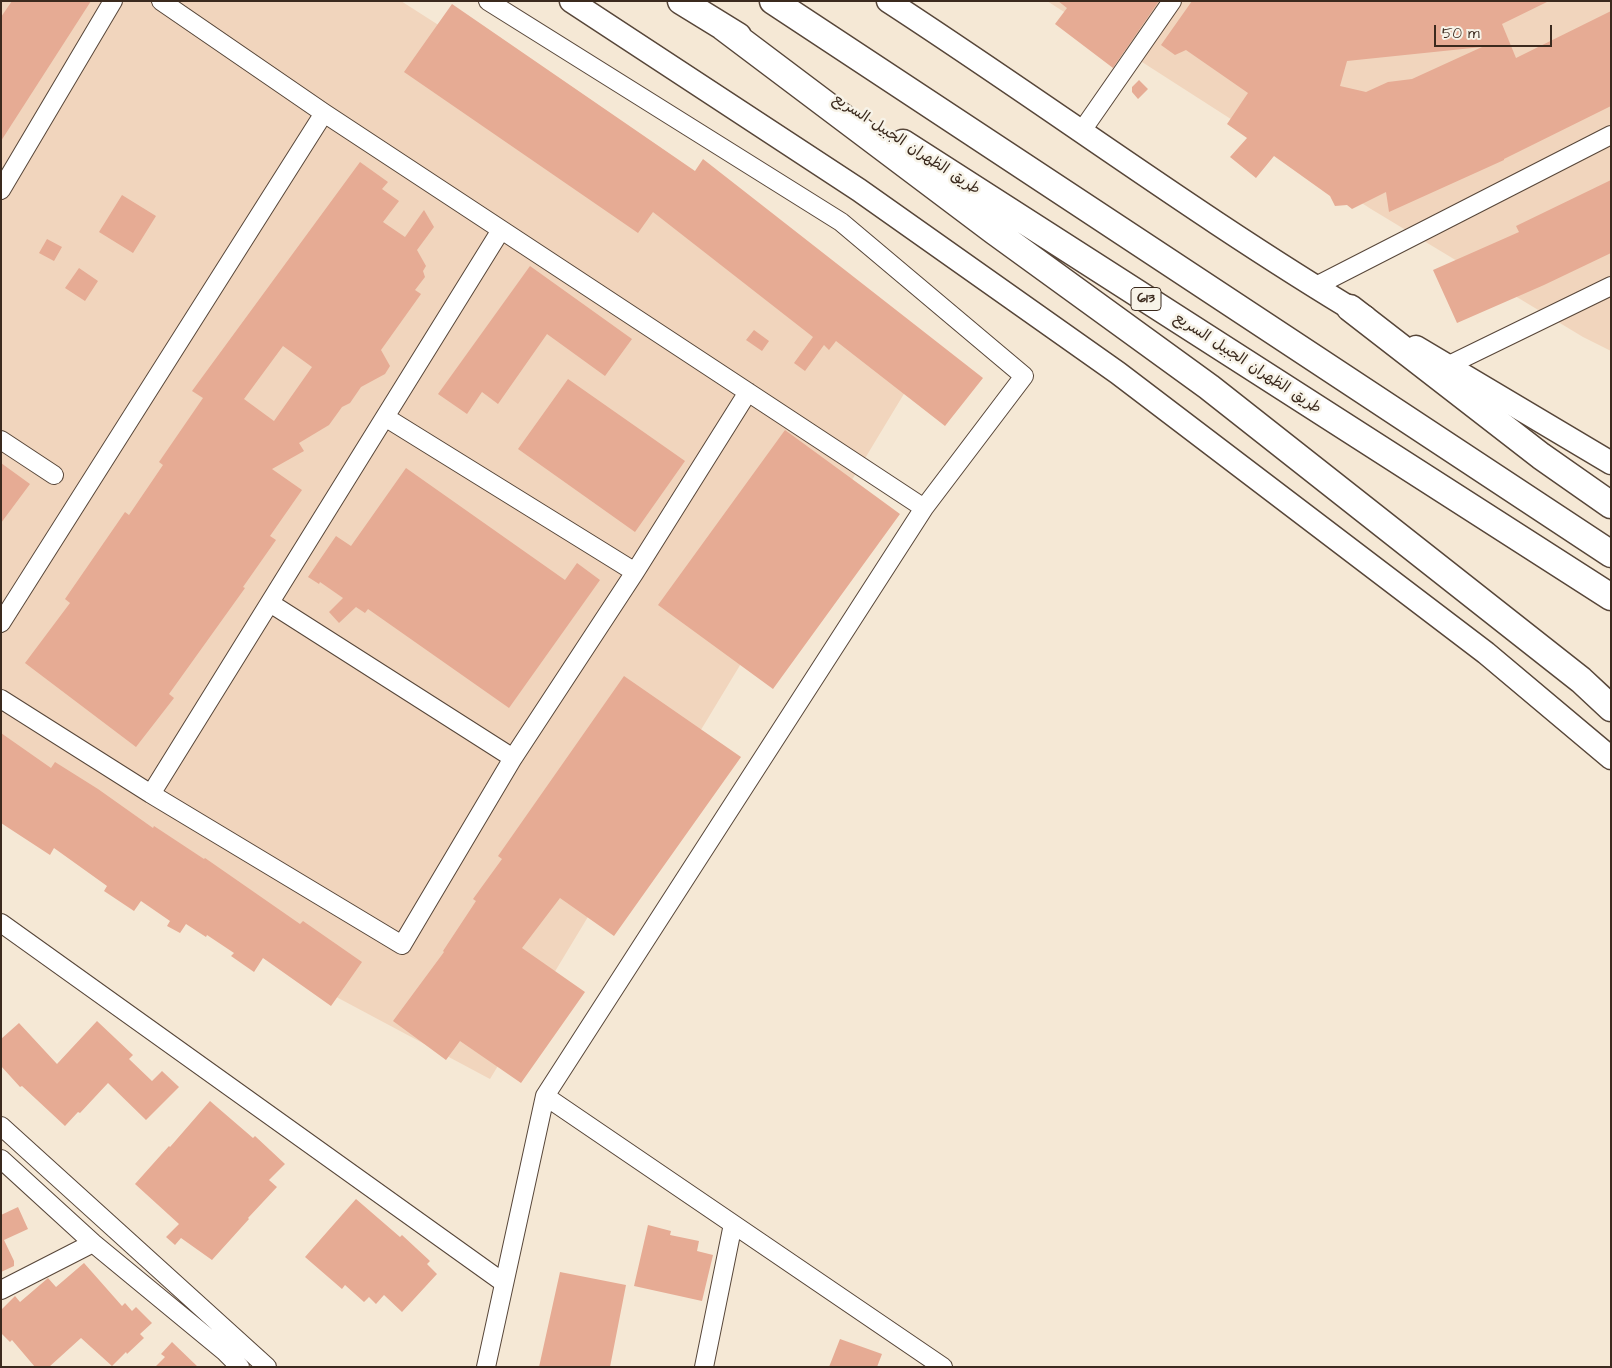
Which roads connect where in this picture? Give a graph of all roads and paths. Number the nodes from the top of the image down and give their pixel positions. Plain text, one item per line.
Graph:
1 (113, 1) edge
2 (161, 1) edge
3 (488, 1) edge
4 (571, 1) edge
5 (681, 1) edge
6 (773, 1) edge
7 (888, 1) edge
8 (1172, 1) edge
9 (723, 27) junction
10 (324, 114) junction
11 (1081, 132) junction
12 (1611, 135) edge
13 (2, 189) edge
14 (502, 230) junction
15 (1611, 286) edge
16 (1314, 287) junction
17 (1350, 308) junction
18 (1447, 366) junction
19 (748, 392) junction
20 (386, 417) junction
21 (1, 440) edge
22 (1611, 463) edge
23 (54, 475) dead end
24 (1611, 505) edge
25 (924, 508) junction
26 (1611, 554) edge
27 (635, 572) junction
28 (1611, 597) edge
29 (270, 603) junction
30 (1, 624) edge
31 (1, 699) edge
32 (1611, 708) edge
33 (513, 758) junction
34 (1611, 758) edge
35 (150, 794) junction
36 (1, 923) edge
37 (545, 1096) junction
38 (1, 1126) edge
39 (1, 1159) edge
40 (733, 1224) junction
41 (93, 1243) junction
42 (504, 1284) junction
43 (1, 1290) edge
44 (240, 1367) edge
45 (267, 1367) edge
46 (486, 1367) edge
47 (704, 1367) edge
48 (943, 1367) edge

1 - 13 street
2 - 10 street
3 - 25 street
4 - 34 main road
5 - 9 highway, طريق الظهران الجبيل السريع / 613
6 - 26 highway
7 - 11 main road
8 - 11 street
9 - 28 highway, طريق الظهران الجبيل السريع / 613
9 - 32 highway
10 - 14 street
10 - 30 street
11 - 16 main road
12 - 16 street
14 - 19 street
14 - 20 street
15 - 18 street
16 - 17 main road
17 - 18 main road
17 - 24 highway
18 - 22 main road
19 - 25 street
19 - 27 street
20 - 27 street
20 - 29 street
21 - 23 street
25 - 37 street
27 - 33 street
29 - 33 street
29 - 35 street
31 - 35 street
33 - 35 street
36 - 42 street
37 - 40 street
37 - 42 street
38 - 45 street
39 - 41 street
40 - 47 street
40 - 48 street
41 - 43 street
41 - 44 street
42 - 46 street

